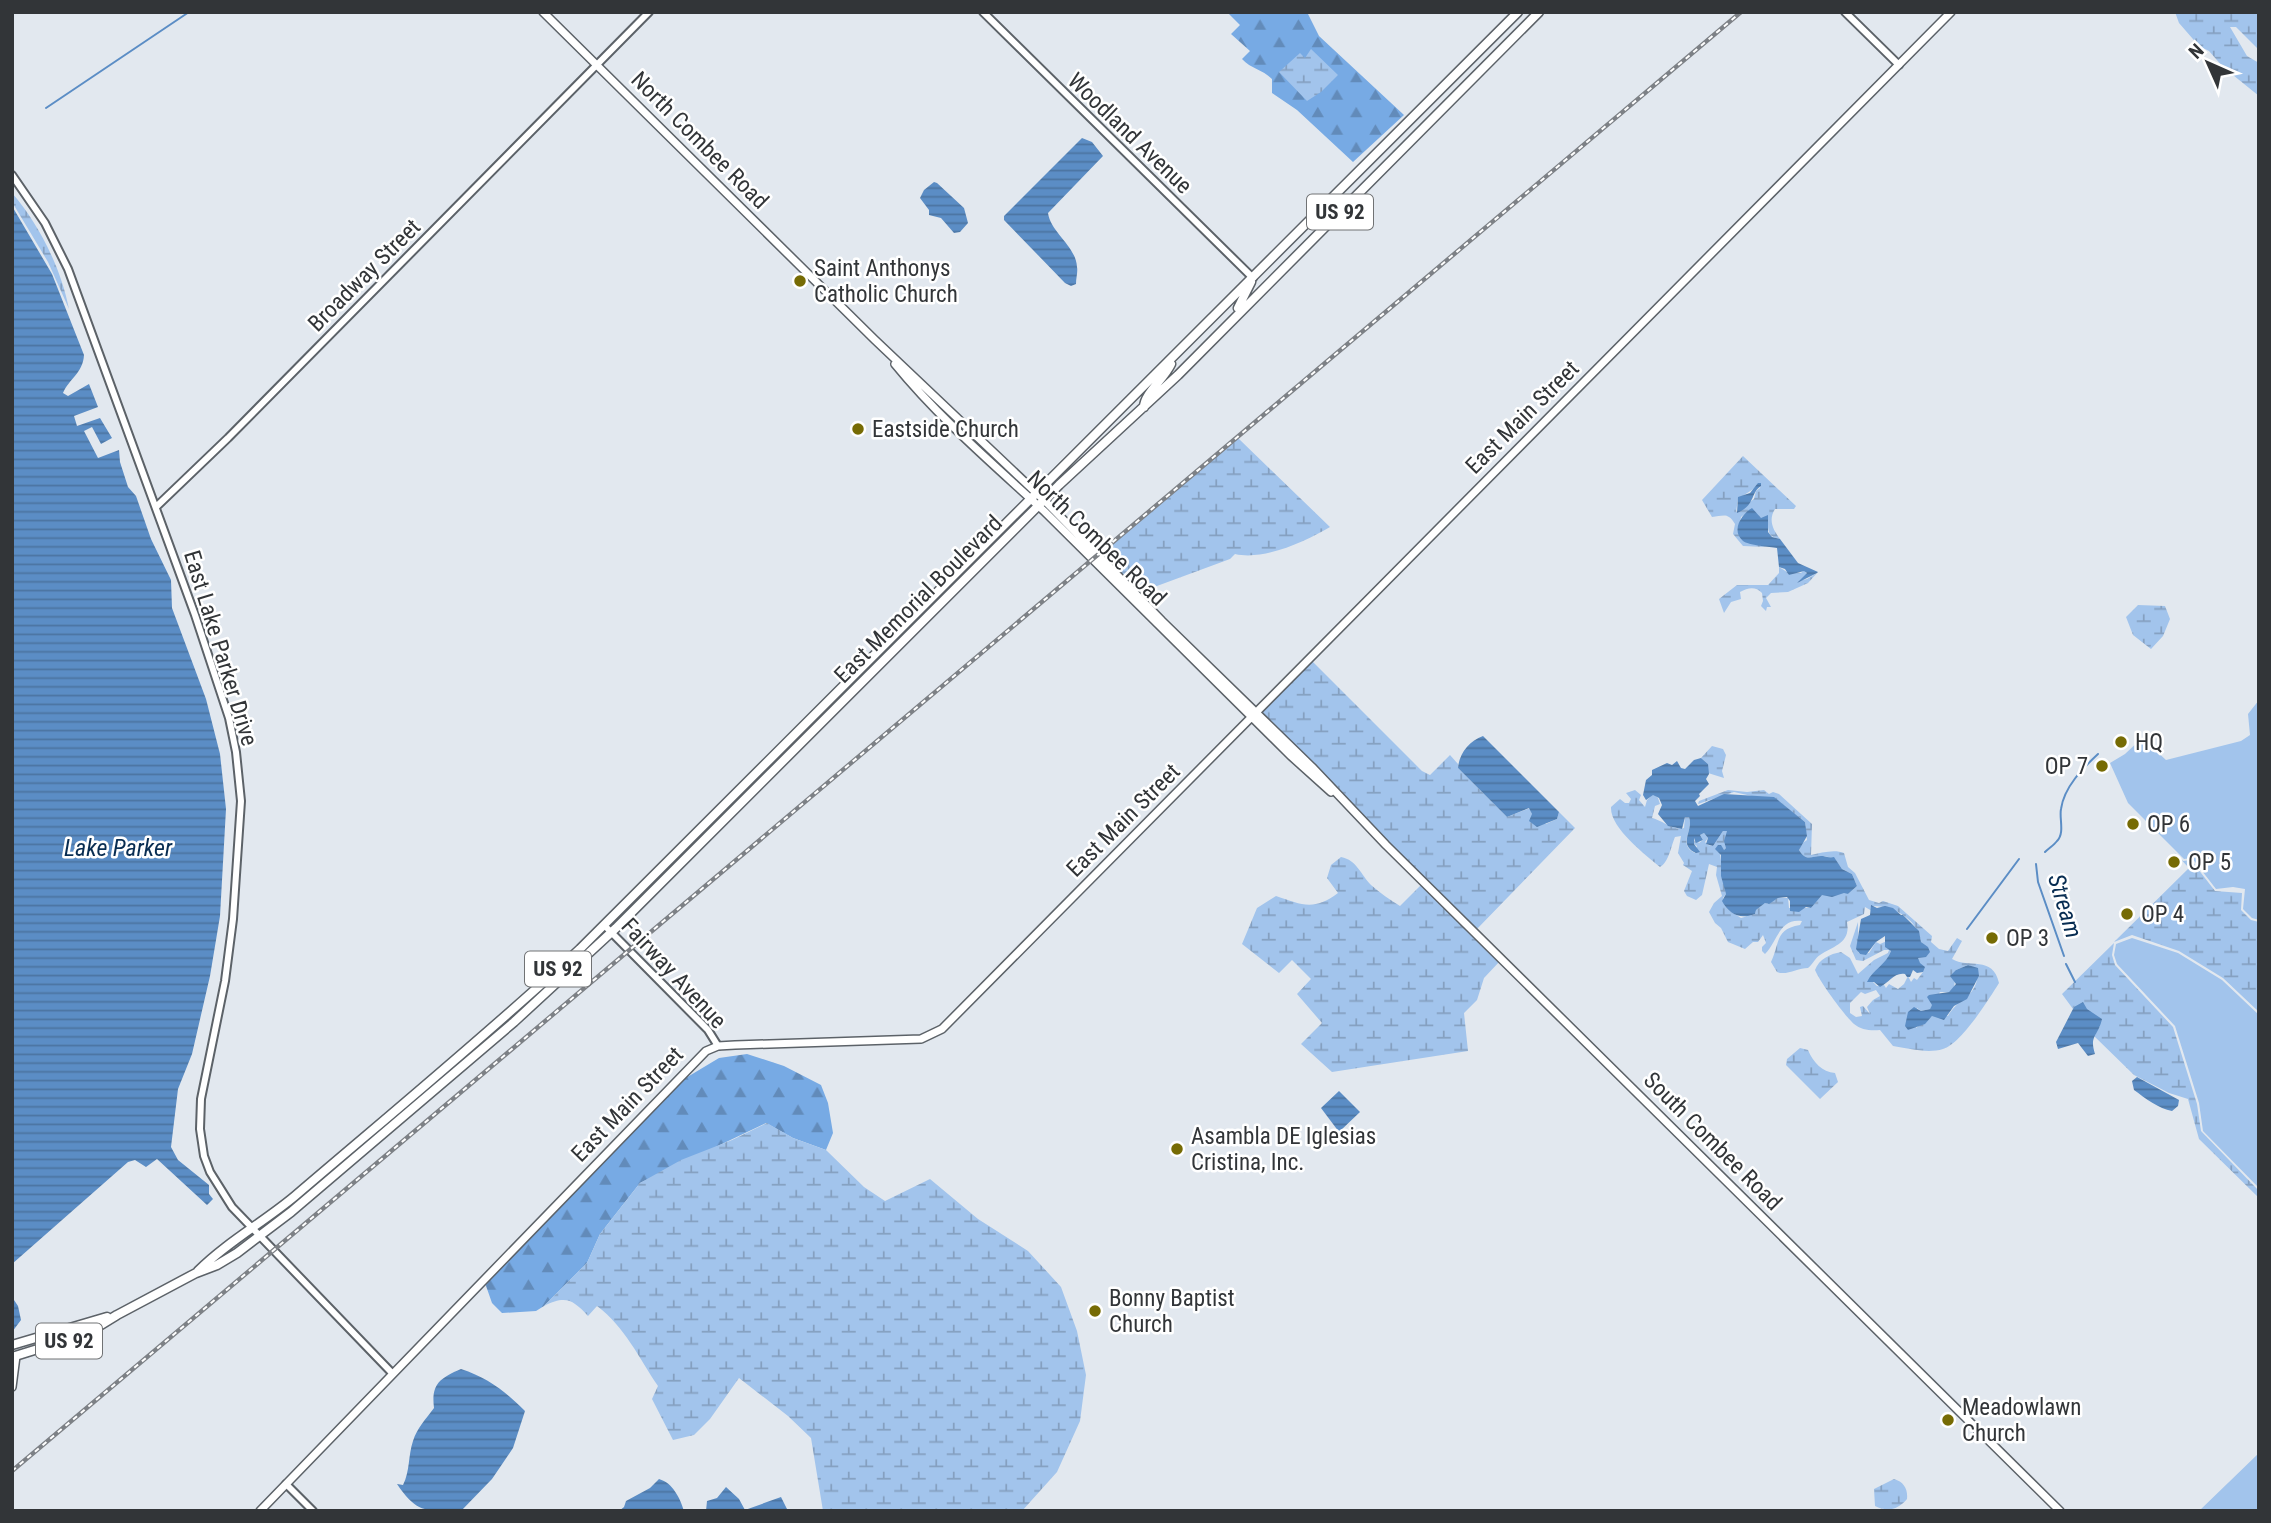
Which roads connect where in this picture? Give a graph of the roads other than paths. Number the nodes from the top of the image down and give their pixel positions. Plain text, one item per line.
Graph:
1 (543, 12) edge
2 (649, 12) edge
3 (983, 12) edge
4 (1518, 12) edge
5 (1539, 12) edge
6 (1845, 12) edge
7 (1951, 12) edge
8 (596, 65) junction
9 (1899, 65) junction
10 (1469, 83) junction
11 (1446, 84) junction
12 (1441, 111) junction
13 (1414, 116) junction
14 (12, 175) edge
15 (1292, 260) junction
16 (1253, 278) junction
17 (1224, 327) junction
18 (1176, 355) junction
19 (1144, 407) junction
20 (1033, 496) junction
21 (1041, 503) junction
22 (156, 507) junction
23 (916, 613) junction
24 (881, 662) junction
25 (1254, 715) junction
26 (711, 819) junction
27 (718, 826) junction
28 (604, 925) junction
29 (611, 932) junction
30 (508, 1015) junction
31 (514, 1022) junction
32 (718, 1046) junction
33 (393, 1113) junction
34 (399, 1121) junction
35 (252, 1230) junction
36 (259, 1237) junction
37 (196, 1273) junction
38 (117, 1315) junction
39 (26, 1342) junction
40 (12, 1345) edge
41 (14, 1356) edge
42 (392, 1373) junction
43 (12, 1387) edge
44 (286, 1484) junction
45 (260, 1511) edge
46 (313, 1511) edge
47 (2060, 1511) edge

1 - 8 main road, North Combee Road
2 - 8 street, Broadway Street
3 - 16 street, Woodland Avenue
4 - 11 main road, US 92
5 - 10 main road, US 92
6 - 9 street
7 - 9 main road, East Main Street
8 - 20 main road, North Combee Road
8 - 22 street, Broadway Street
9 - 25 main road, East Main Street
10 - 11 main road
10 - 12 main road, US 92
11 - 12 main road
11 - 13 main road, US 92
12 - 13 main road
12 - 15 main road, US 92
13 - 16 main road, US 92
14 - 22 street, East Lake Parker Drive
15 - 16 main road
15 - 17 main road, US 92
16 - 17 main road
16 - 18 main road, US 92
17 - 19 main road, US 92
18 - 19 main road
18 - 20 main road, US 92
19 - 21 main road, US 92
20 - 21 main road, North Combee Road
20 - 23 main road, East Memorial Boulevard / US 92
21 - 24 main road, East Memorial Boulevard / US 92
21 - 25 main road, North Combee Road
22 - 35 street, East Lake Parker Drive
23 - 24 main road
23 - 26 main road, East Memorial Boulevard / US 92
24 - 27 main road, East Memorial Boulevard / US 92
25 - 32 main road, East Main Street
25 - 47 main road, South Combee Road
26 - 27 main road
26 - 28 main road, US 92
27 - 29 main road, US 92
28 - 29 street, Fairway Avenue
28 - 30 main road, US 92
29 - 31 main road, US 92
29 - 32 street, Fairway Avenue
30 - 31 main road
30 - 33 main road, US 92
31 - 34 main road, US 92
32 - 42 main road, East Main Street
33 - 34 main road
33 - 35 main road, US 92
34 - 36 main road, US 92
35 - 36 street, East Lake Parker Drive
35 - 37 main road, US 92
36 - 37 main road, US 92
36 - 42 street, East Lake Parker Drive
37 - 38 main road, US 92
38 - 39 main road, US 92
38 - 41 main road, US 92
39 - 40 main road, US 92
39 - 41 main road
41 - 43 main road
42 - 44 main road, East Main Street
44 - 45 main road, East Main Street
44 - 46 street

